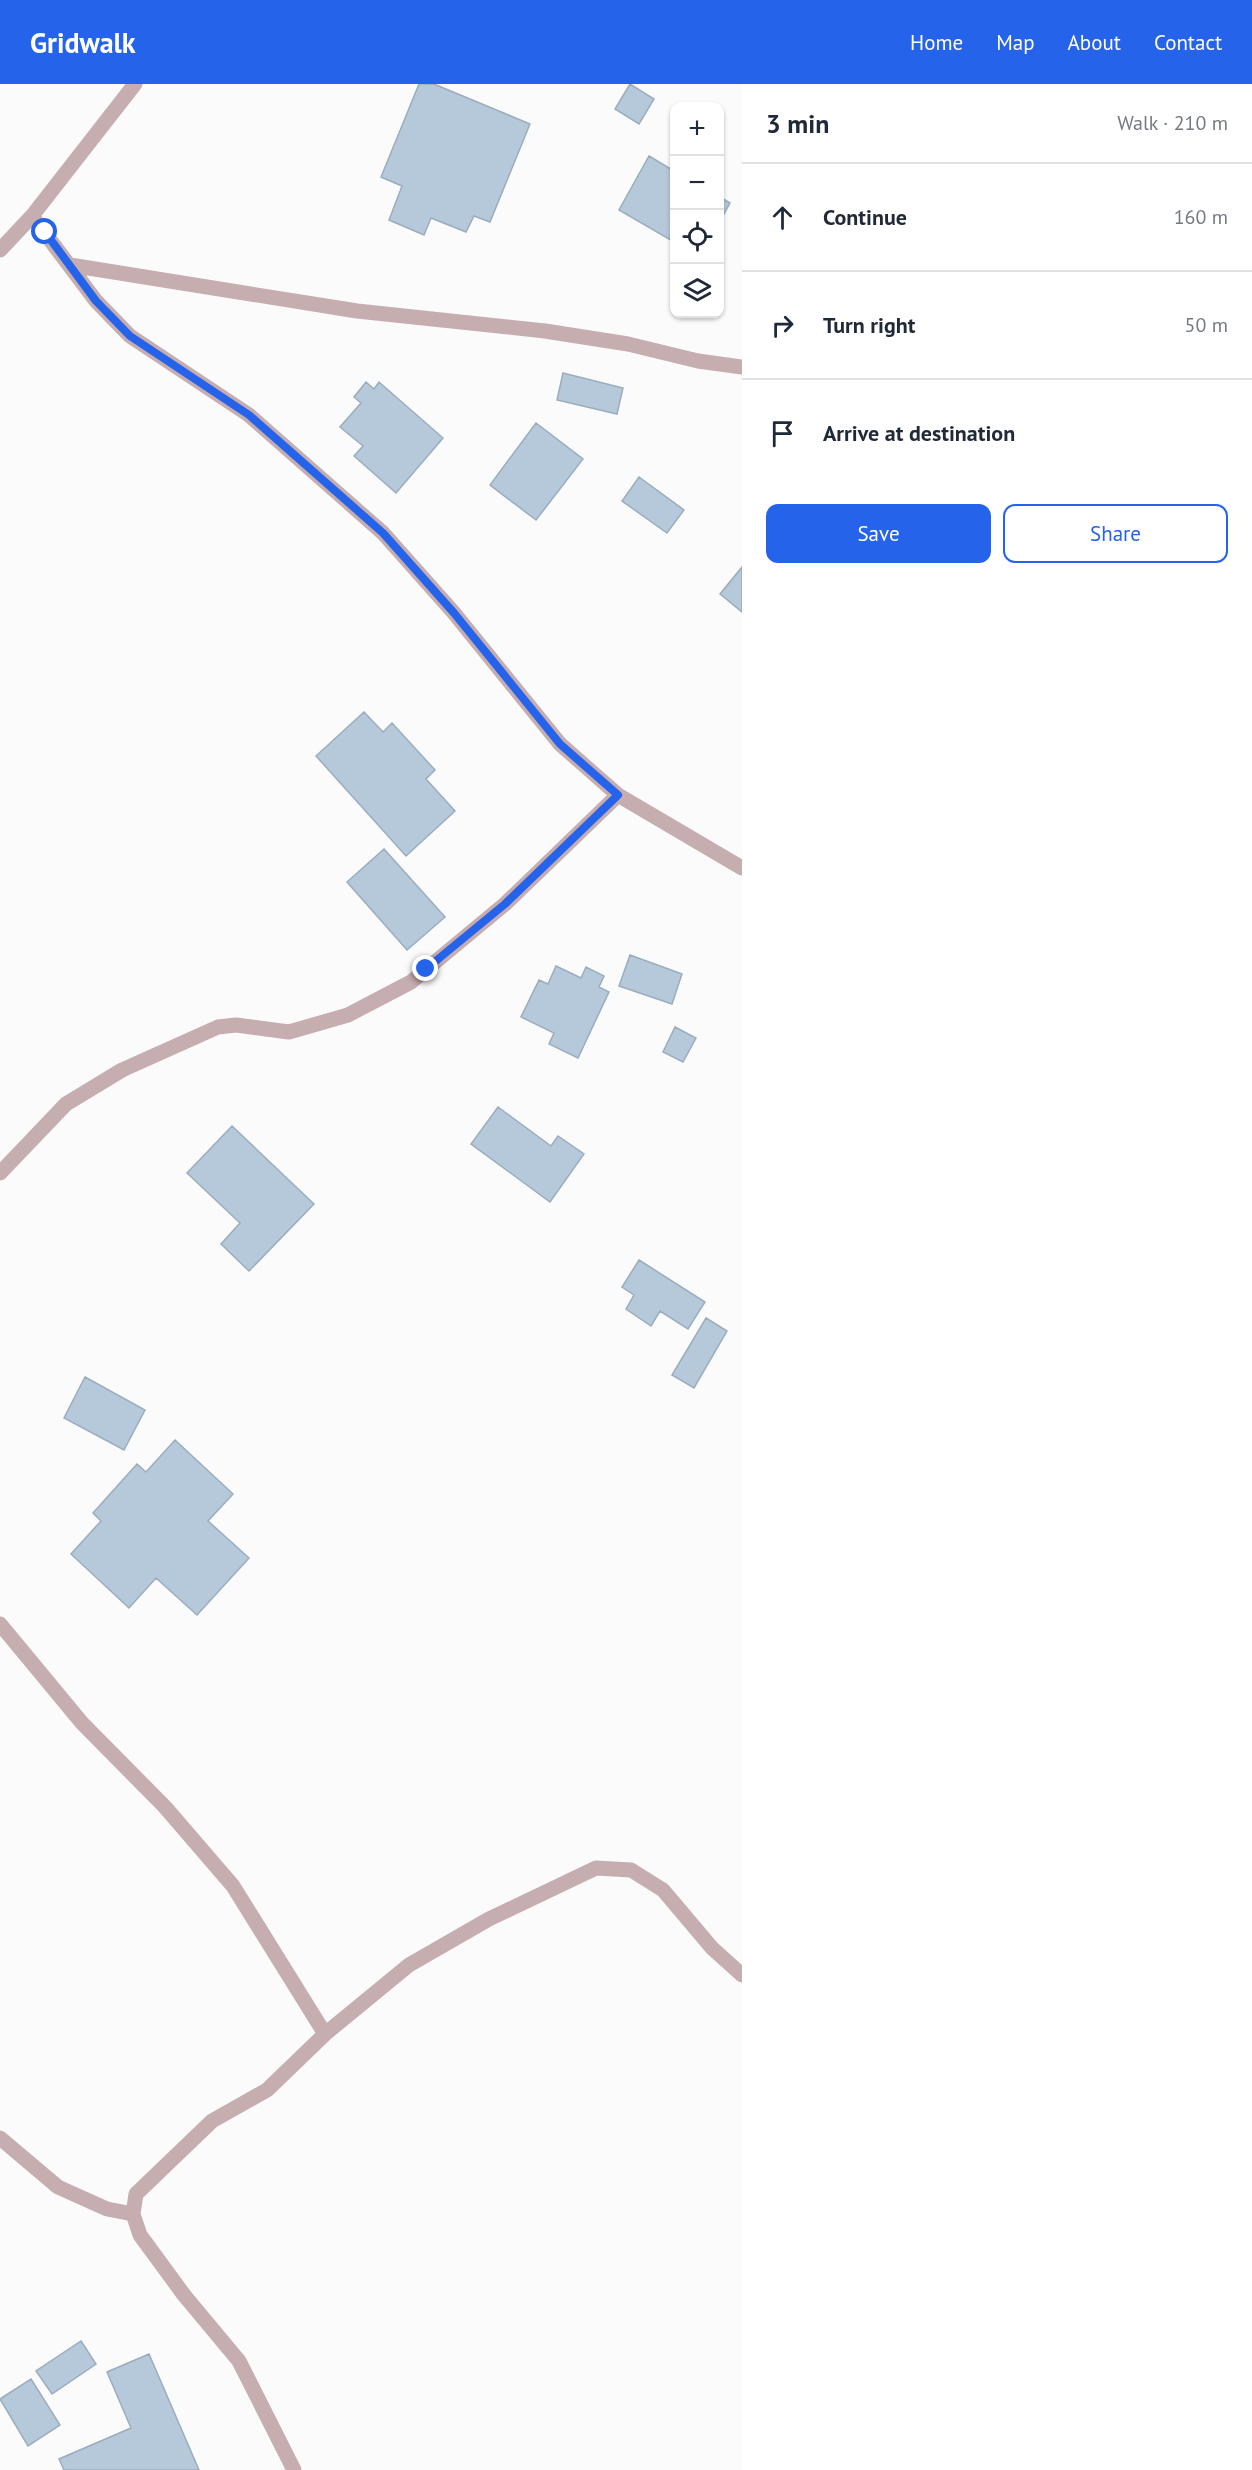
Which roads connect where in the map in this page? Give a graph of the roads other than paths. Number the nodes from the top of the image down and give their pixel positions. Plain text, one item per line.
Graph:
1 (135, 84) edge
2 (32, 216) junction
3 (0, 250) edge
4 (70, 265) junction
5 (742, 367) edge
6 (618, 795) junction
7 (742, 868) edge
8 (0, 1173) edge
9 (0, 1624) edge
10 (742, 1975) edge
11 (325, 2034) junction
12 (0, 2138) edge
13 (133, 2214) junction
14 (294, 2470) edge

1 - 2 street
2 - 3 street
2 - 4 street
4 - 5 street
4 - 6 street
6 - 7 street
6 - 8 street
9 - 11 street
10 - 11 street
11 - 13 street
12 - 13 street
13 - 14 street

